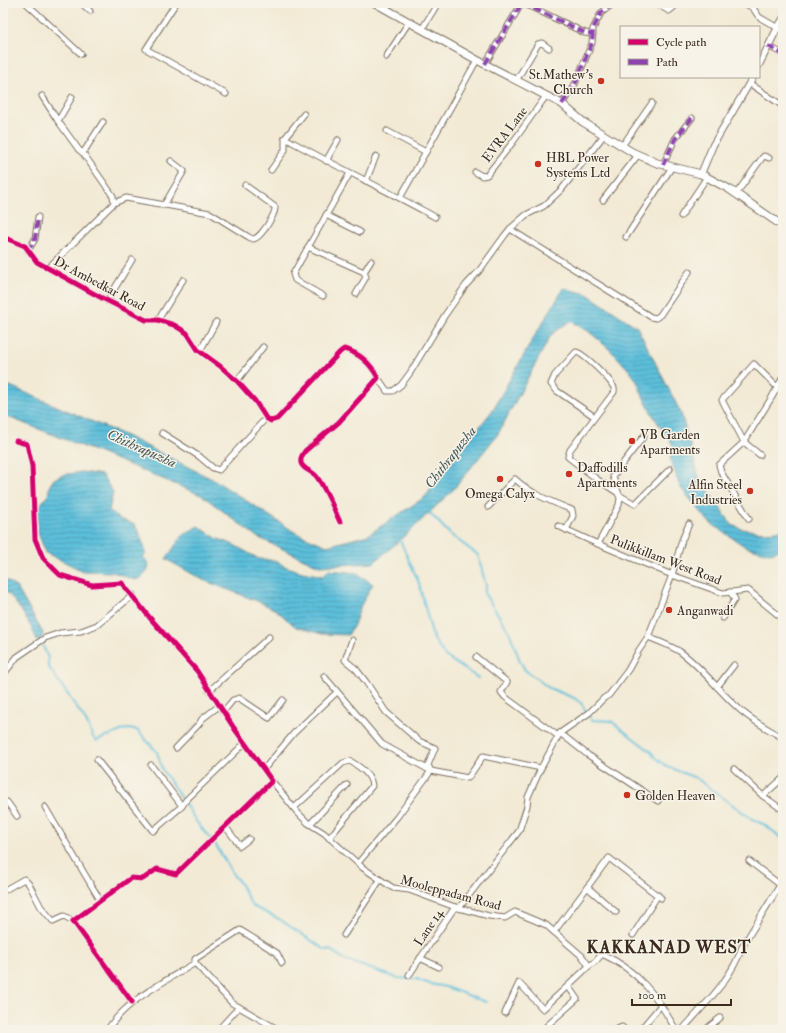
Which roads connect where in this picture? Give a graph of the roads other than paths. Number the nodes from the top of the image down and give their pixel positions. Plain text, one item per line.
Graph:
1 (26, 3) edge
2 (81, 3) edge
3 (176, 3) edge
4 (375, 3) edge
5 (438, 3) edge
6 (522, 3) edge
7 (614, 3) edge
8 (656, 3) edge
9 (744, 3) edge
10 (674, 7) dead end
11 (90, 11) dead end
12 (783, 19) edge
13 (410, 22) junction
14 (778, 28) junction
15 (422, 29) junction
16 (592, 34) junction
17 (768, 46) junction
18 (549, 48) dead end
19 (81, 54) dead end
20 (783, 54) edge
21 (386, 57) dead end
22 (477, 60) junction
23 (760, 63) edge
24 (484, 64) junction
25 (752, 78) edge
26 (516, 81) junction
27 (749, 83) junction
28 (226, 94) dead end
29 (42, 96) dead end
30 (546, 96) junction
31 (72, 97) dead end
32 (652, 103) dead end
33 (562, 104) junction
34 (783, 106) edge
35 (304, 114) dead end
36 (692, 118) dead end
37 (58, 120) junction
38 (103, 122) dead end
39 (388, 131) dead end
40 (604, 135) junction
41 (285, 138) junction
42 (338, 140) dead end
43 (622, 146) junction
44 (426, 152) junction
45 (83, 153) junction
46 (638, 155) junction
47 (376, 156) dead end
48 (769, 158) dead end
49 (171, 161) dead end
50 (326, 161) junction
51 (663, 165) junction
52 (672, 167) junction
53 (271, 170) dead end
54 (475, 172) dead end
55 (350, 173) junction
56 (704, 176) junction
57 (366, 181) junction
58 (245, 185) dead end
59 (736, 194) junction
60 (400, 198) junction
61 (603, 200) dead end
62 (114, 203) junction
63 (164, 205) junction
64 (326, 215) junction
65 (681, 216) dead end
66 (38, 217) dead end
67 (435, 217) dead end
68 (783, 224) edge
69 (510, 229) junction
70 (360, 232) dead end
71 (3, 237) edge
72 (626, 237) dead end
73 (308, 247) junction
74 (28, 251) junction
75 (132, 260) dead end
76 (371, 261) dead end
77 (48, 268) junction
78 (364, 272) junction
79 (689, 272) dead end
80 (183, 280) dead end
81 (356, 294) dead end
82 (323, 296) dead end
83 (107, 301) junction
84 (158, 320) junction
85 (216, 322) dead end
86 (263, 347) dead end
87 (200, 351) junction
88 (783, 377) edge
89 (378, 378) junction
90 (237, 381) junction
91 (777, 387) junction
92 (266, 418) junction
93 (595, 418) junction
94 (162, 433) dead end
95 (644, 436) dead end
96 (16, 441) dead end
97 (744, 442) junction
98 (760, 455) dead end
99 (670, 469) dead end
100 (620, 495) junction
101 (488, 507) dead end
102 (749, 519) dead end
103 (340, 522) dead end
104 (690, 524) dead end
105 (558, 526) dead end
106 (566, 530) junction
107 (598, 544) junction
108 (672, 576) junction
109 (730, 592) junction
110 (133, 595) junction
111 (723, 618) dead end
112 (783, 619) edge
113 (269, 637) dead end
114 (648, 637) junction
115 (352, 640) dead end
116 (476, 657) dead end
117 (734, 665) dead end
118 (3, 675) edge
119 (324, 676) dead end
120 (717, 687) junction
121 (209, 691) junction
122 (337, 692) junction
123 (283, 700) dead end
124 (219, 706) junction
125 (223, 712) junction
126 (559, 734) junction
127 (783, 738) edge
128 (245, 743) junction
129 (176, 748) dead end
130 (97, 760) dead end
131 (151, 764) dead end
132 (541, 768) junction
133 (264, 769) junction
134 (734, 769) dead end
135 (431, 770) junction
136 (783, 778) edge
137 (272, 781) junction
138 (347, 785) dead end
139 (763, 796) junction
140 (3, 802) edge
141 (658, 802) dead end
142 (184, 804) junction
143 (45, 807) dead end
144 (294, 808) junction
145 (783, 810) edge
146 (17, 816) dead end
147 (310, 824) junction
148 (225, 826) junction
149 (329, 838) junction
150 (249, 839) dead end
151 (749, 861) dead end
152 (358, 863) junction
153 (380, 880) junction
154 (783, 880) edge
155 (781, 886) edge
156 (587, 887) junction
157 (3, 890) edge
158 (100, 900) junction
159 (457, 908) junction
160 (616, 912) dead end
161 (73, 921) junction
162 (554, 932) junction
163 (344, 935) dead end
164 (633, 935) dead end
165 (420, 958) junction
166 (195, 963) junction
167 (282, 963) dead end
168 (589, 966) junction
169 (439, 967) dead end
170 (409, 975) dead end
171 (132, 1002) junction
172 (661, 1006) junction
173 (239, 1007) junction
174 (505, 1013) dead end
175 (720, 1018) dead end
176 (3, 1026) edge
177 (7, 1030) edge
178 (107, 1030) edge
179 (218, 1030) edge
180 (279, 1030) edge
181 (542, 1030) edge
182 (615, 1030) edge
183 (625, 1030) edge
184 (640, 1030) edge
185 (676, 1030) edge
186 (682, 1030) edge
187 (705, 1030) edge

1 - 19 street
2 - 11 street
3 - 28 street
4 - 13 main road
5 - 15 street
6 - 16 street
6 - 24 street
7 - 16 street
8 - 10 street
9 - 14 street
12 - 14 street
13 - 15 main road
13 - 21 street
14 - 17 street
15 - 22 main road
16 - 33 street
17 - 20 street
17 - 23 street
18 - 26 street
22 - 24 main road
22 - 44 street
24 - 26 main road
25 - 27 street
26 - 30 main road
27 - 34 street
27 - 56 street
29 - 37 street
30 - 33 main road
30 - 54 street, EVRA Lane
31 - 37 street
32 - 43 street
33 - 40 main road
35 - 41 street
36 - 51 street
37 - 45 street
38 - 45 street
39 - 44 street
40 - 43 main road
40 - 69 street
41 - 50 street
41 - 53 street
42 - 50 street
43 - 46 main road
44 - 60 street
45 - 62 street
46 - 51 main road
46 - 61 street
47 - 57 street
48 - 59 street
49 - 63 street
50 - 55 street
51 - 52 main road
52 - 56 main road
52 - 72 street
55 - 57 street
55 - 64 street
56 - 59 main road
56 - 65 street
57 - 60 street
58 - 63 street
59 - 68 main road
60 - 67 street
62 - 63 street
62 - 77 street
64 - 70 street
64 - 73 street
66 - 74 street
69 - 79 street
69 - 89 street
71 - 74 street, Dr Ambedkar Road
73 - 78 street
73 - 82 street
74 - 77 street, Dr Ambedkar Road
75 - 83 street
76 - 78 street
77 - 83 street, Dr Ambedkar Road
78 - 81 street
80 - 84 street
83 - 84 street, Dr Ambedkar Road
84 - 87 street, Dr Ambedkar Road
85 - 87 street
86 - 90 street
87 - 90 street, Dr Ambedkar Road
88 - 91 street
89 - 92 street
89 - 103 street
90 - 92 street, Dr Ambedkar Road
91 - 97 street
91 - 97 street
92 - 94 street
93 - 93 street
93 - 100 street
95 - 100 street
96 - 110 street, Mooleppadam Road
97 - 98 street
97 - 102 street
99 - 100 street
100 - 107 street, Pulikkillam West Road
101 - 106 street
104 - 108 street
105 - 106 street
106 - 107 street
107 - 108 street, Pulikkillam West Road
108 - 109 street, Pulikkillam West Road
108 - 114 street
109 - 111 street
109 - 112 street, Pulikkillam West Road
110 - 118 street
110 - 121 street, Mooleppadam Road
113 - 121 street
114 - 120 street
114 - 126 street
115 - 135 street
116 - 126 street
117 - 120 street
119 - 122 street
120 - 127 street
121 - 124 street, Mooleppadam Road
122 - 133 street
122 - 135 street
123 - 125 street
124 - 125 street, Mooleppadam Road
124 - 129 street
125 - 128 street, Mooleppadam Road
126 - 132 street, Lane 14
126 - 141 street
128 - 133 street, Mooleppadam Road
128 - 142 street
130 - 142 street
131 - 142 street
132 - 135 street
132 - 159 street, Lane 14
133 - 137 street, Mooleppadam Road
134 - 139 street
135 - 152 street
136 - 139 street
137 - 144 street, Mooleppadam Road
137 - 148 street
138 - 147 street
139 - 145 street
140 - 146 street
143 - 158 street
144 - 147 street, Mooleppadam Road
144 - 149 street
147 - 149 street, Mooleppadam Road
148 - 150 street
148 - 158 street
149 - 152 street, Mooleppadam Road
151 - 155 street
152 - 153 street, Mooleppadam Road
153 - 159 street, Mooleppadam Road
153 - 163 street
154 - 155 street
155 - 186 street
156 - 160 street
156 - 162 street
156 - 164 street
157 - 161 street
158 - 161 street
159 - 162 street, Mooleppadam Road
159 - 165 street, Lane 14
161 - 171 street
162 - 168 street, Mooleppadam Road
165 - 169 street, Lane 14
165 - 170 street, Lane 14
166 - 167 street
166 - 171 street
166 - 173 street
168 - 172 street
168 - 174 street
168 - 181 street
171 - 178 street
172 - 184 street
172 - 185 street
173 - 179 street
173 - 180 street
175 - 187 street
176 - 177 street
182 - 183 street

